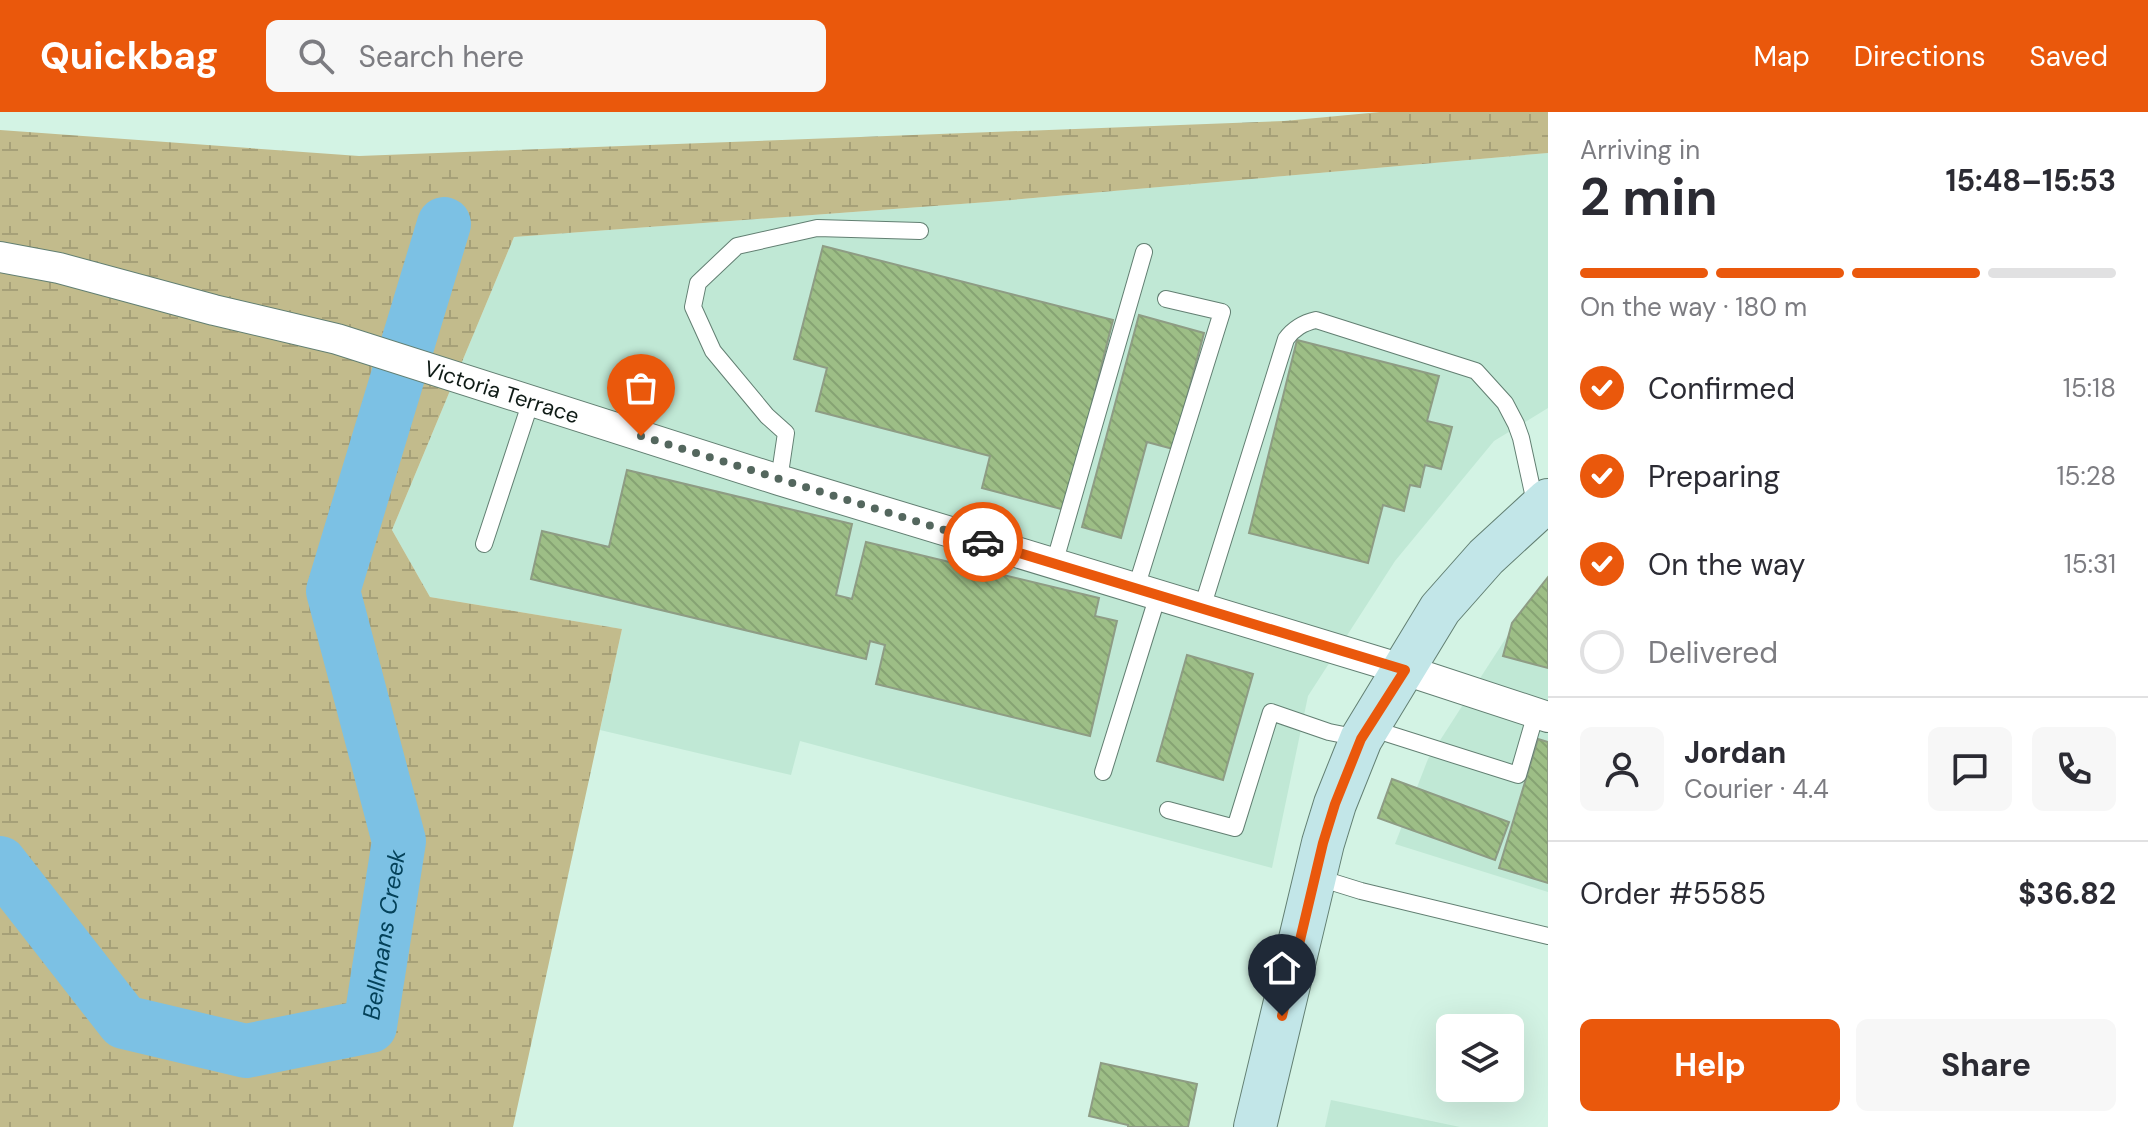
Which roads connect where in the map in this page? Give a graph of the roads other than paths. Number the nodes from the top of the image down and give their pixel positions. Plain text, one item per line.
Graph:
1 (920, 231) dead end
2 (1144, 252) dead end
3 (0, 257) edge
4 (1166, 299) dead end
5 (531, 401) junction
6 (779, 480) junction
7 (1542, 505) edge
8 (484, 544) dead end
9 (1054, 564) junction
10 (1147, 592) junction
11 (1202, 608) junction
12 (1405, 670) junction
13 (1542, 715) edge
14 (1364, 733) junction
15 (1103, 772) dead end
16 (1168, 810) dead end
17 (1315, 877) junction
18 (1548, 936) edge
19 (1255, 1127) edge

1 - 6 lane
2 - 9 lane
3 - 5 street, Victoria Terrace
4 - 10 lane
5 - 6 street, Victoria Terrace
5 - 8 lane
6 - 9 street, Victoria Terrace
7 - 11 lane
7 - 12 main road
9 - 10 street, Victoria Terrace
10 - 11 street, Victoria Terrace
10 - 15 lane
11 - 12 street, Victoria Terrace
12 - 13 street, Victoria Terrace
12 - 14 main road
13 - 14 lane
14 - 16 lane
14 - 17 main road
17 - 18 lane
17 - 19 main road

